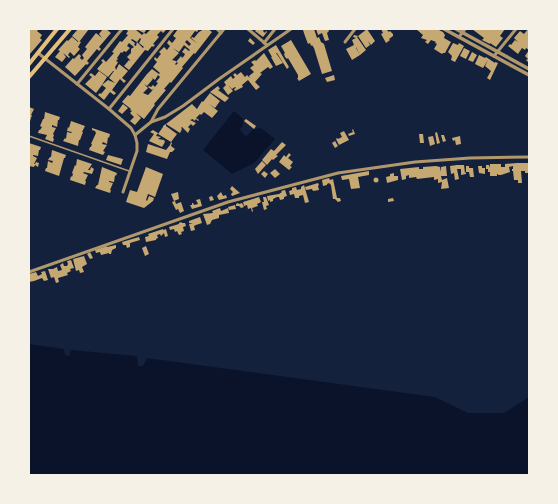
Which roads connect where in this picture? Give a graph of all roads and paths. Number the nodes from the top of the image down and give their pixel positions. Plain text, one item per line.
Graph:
1 (57, 29) edge
2 (70, 29) edge
3 (122, 29) edge
4 (173, 29) edge
5 (216, 29) edge
6 (224, 29) edge
7 (248, 29) edge
8 (275, 29) edge
9 (291, 29) edge
10 (356, 29) edge
11 (444, 29) edge
12 (456, 29) edge
13 (516, 29) edge
14 (464, 31) edge
15 (221, 33) junction
16 (459, 37) junction
17 (345, 42) dead end
18 (265, 44) junction
19 (498, 51) junction
20 (38, 53) junction
21 (494, 56) junction
22 (46, 59) junction
23 (29, 64) edge
24 (529, 69) edge
25 (529, 75) edge
26 (29, 77) edge
27 (77, 84) junction
28 (109, 109) junction
29 (151, 122) junction
30 (135, 135) junction
31 (29, 136) edge
32 (529, 157) edge
33 (130, 171) junction
34 (123, 192) dead end
35 (29, 272) edge

1 - 20 main road
2 - 22 main road
3 - 27 street
4 - 28 street
5 - 15 street
6 - 15 street
7 - 18 street
8 - 18 street
9 - 18 street
10 - 17 street
11 - 16 street
12 - 14 street
13 - 19 street
14 - 16 street
14 - 19 street
15 - 29 street
16 - 21 street
18 - 29 street
19 - 21 street
19 - 24 street
20 - 22 street
20 - 23 main road
21 - 25 street
22 - 26 main road
22 - 27 street
27 - 28 street
28 - 30 street
29 - 30 street
30 - 33 street
31 - 33 lane
32 - 35 street
33 - 34 street

